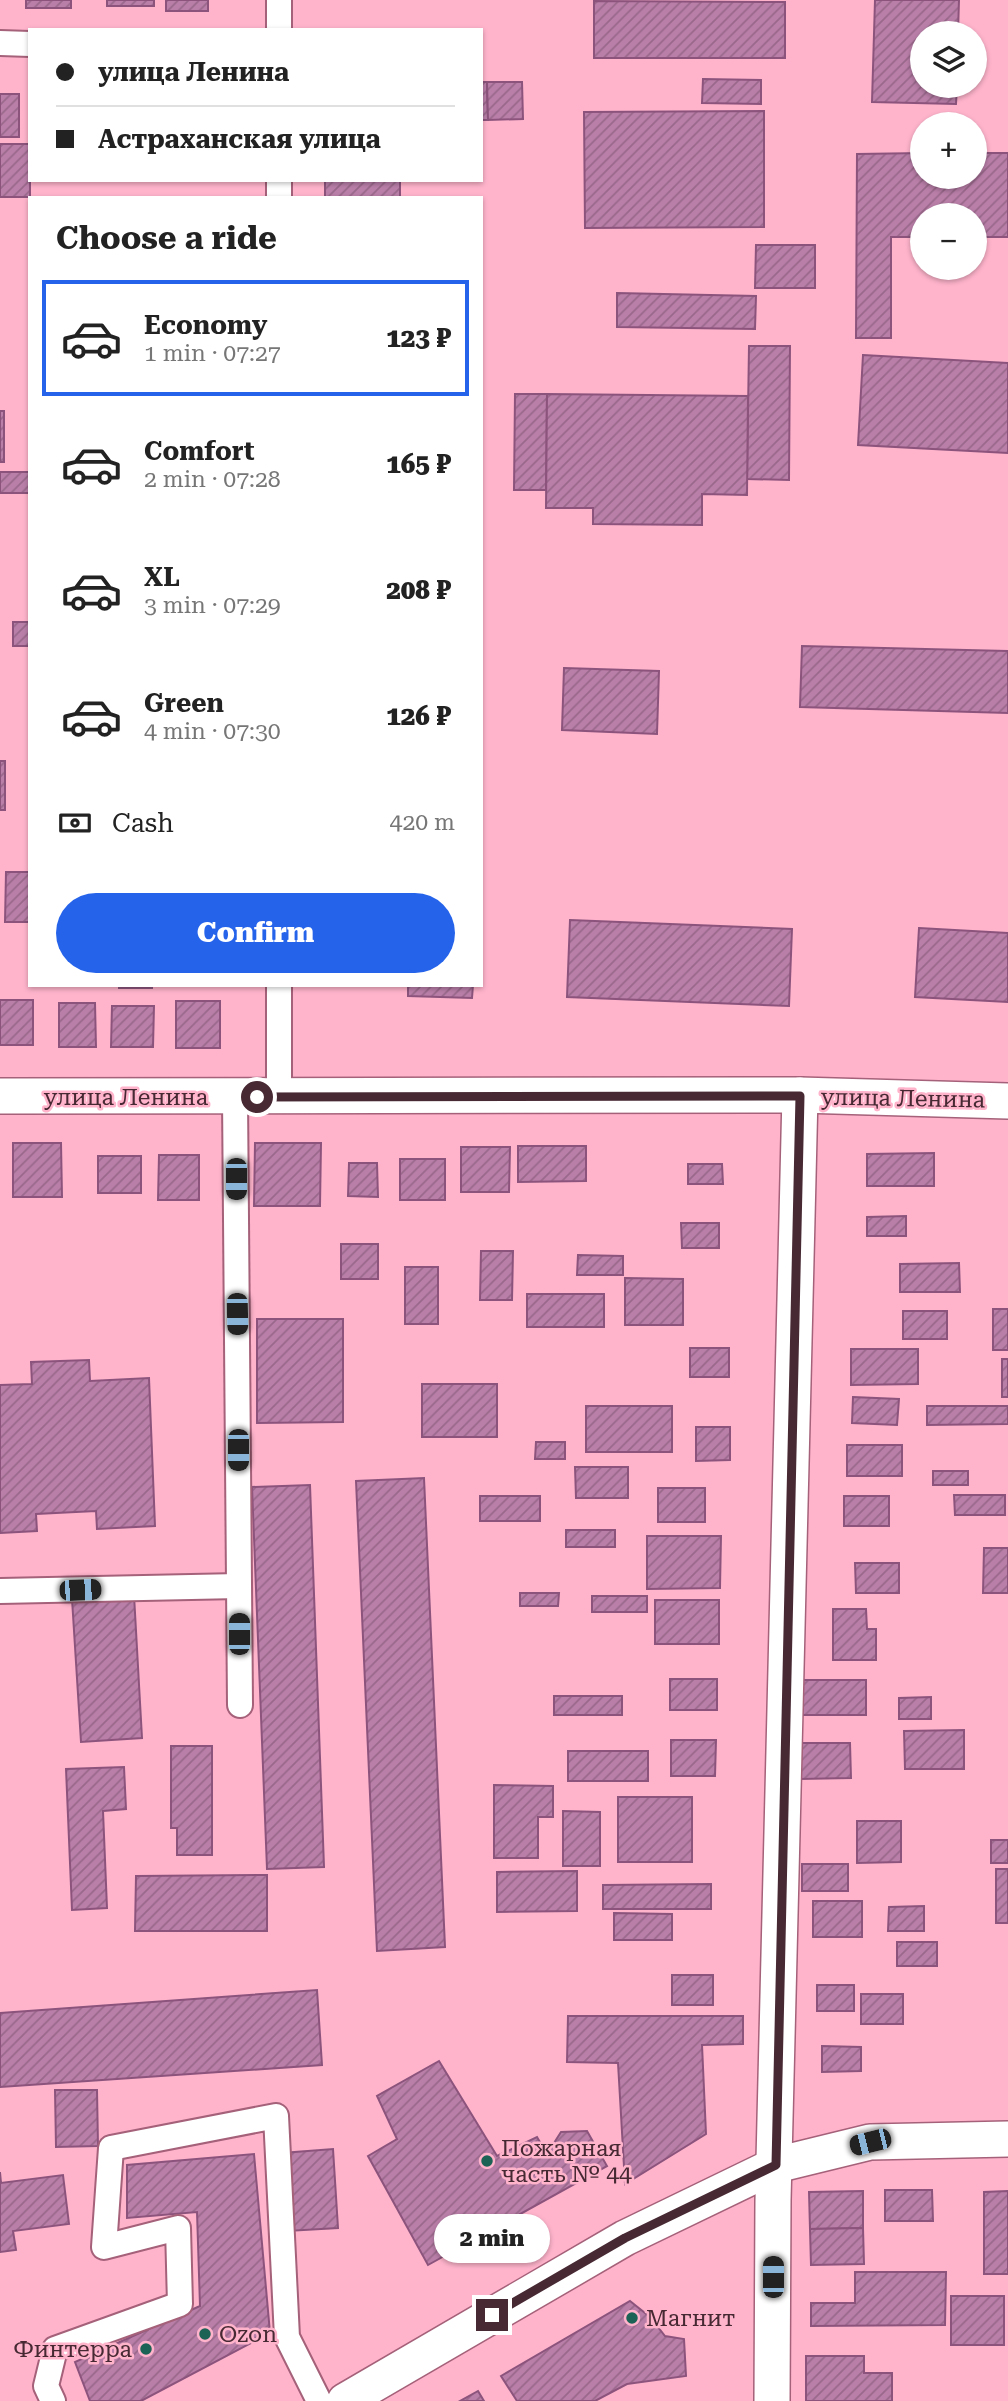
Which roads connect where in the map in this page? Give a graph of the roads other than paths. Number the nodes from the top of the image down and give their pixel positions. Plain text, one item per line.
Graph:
1 (279, 0) edge
2 (279, 28) edge
3 (0, 43) edge
4 (28, 44) edge
5 (279, 987) edge
6 (0, 1096) edge
7 (800, 1096) junction
8 (235, 1097) junction
9 (279, 1097) junction
10 (1008, 1101) edge
11 (239, 1586) junction
12 (0, 1591) edge
13 (240, 1705) dead end
14 (1008, 2139) edge
15 (776, 2165) junction
16 (53, 2401) edge
17 (319, 2401) edge
18 (345, 2401) edge
19 (772, 2401) edge

1 - 2 street
3 - 4 street
5 - 9 street
6 - 8 street, улица Ленина
7 - 9 street, улица Ленина
7 - 10 street, улица Ленина
7 - 15 street
8 - 9 street, улица Ленина
8 - 11 street
11 - 12 street
11 - 13 street
14 - 15 street
15 - 18 street
15 - 19 street
16 - 17 street

